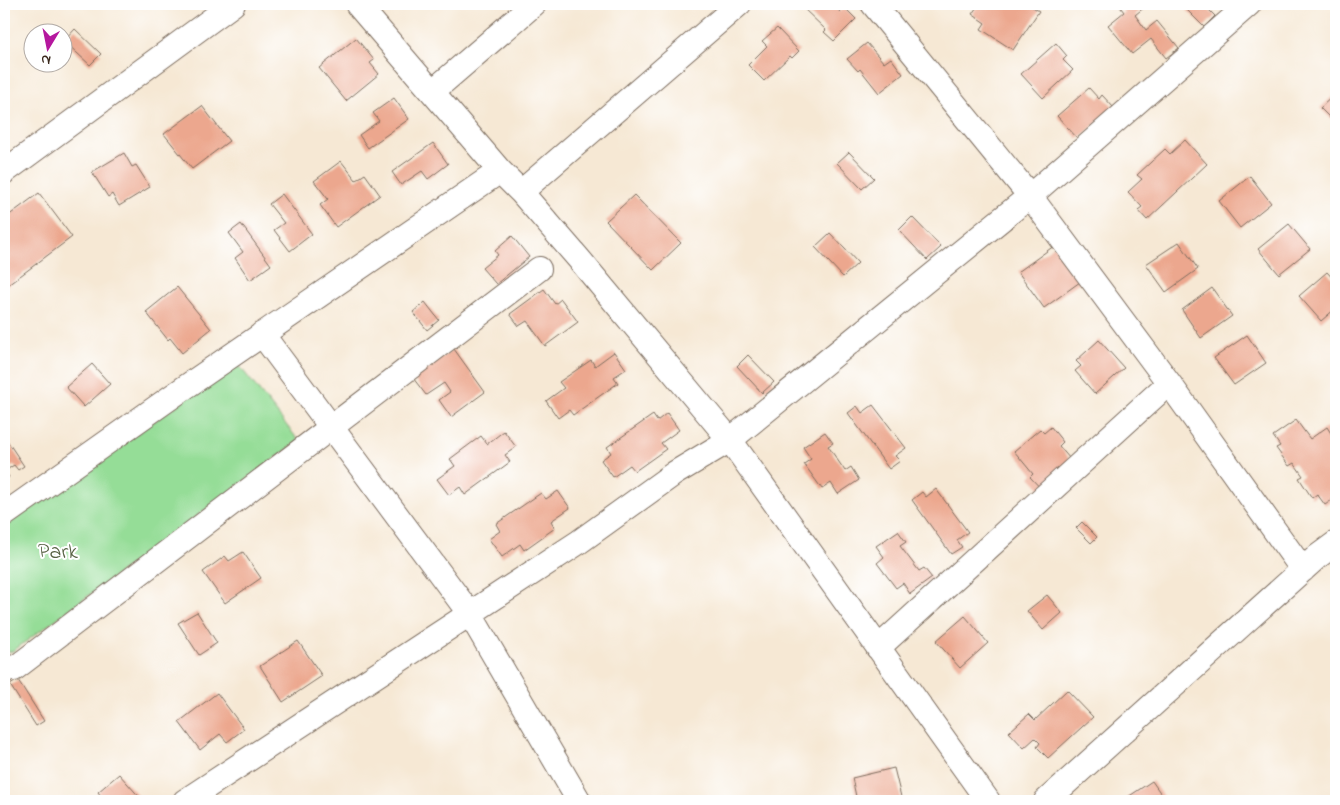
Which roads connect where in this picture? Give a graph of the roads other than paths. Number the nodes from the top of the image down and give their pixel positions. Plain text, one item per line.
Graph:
1 (233, 4) edge
2 (356, 4) edge
3 (534, 4) edge
4 (739, 4) edge
5 (873, 4) edge
6 (1249, 4) edge
7 (433, 91) junction
8 (500, 171) junction
9 (4, 172) edge
10 (521, 192) junction
11 (1030, 196) junction
12 (538, 269) dead end
13 (262, 334) junction
14 (1169, 383) junction
15 (330, 428) junction
16 (730, 440) junction
17 (4, 515) edge
18 (1336, 543) edge
19 (1303, 570) junction
20 (470, 614) junction
21 (878, 648) junction
22 (4, 666) edge
23 (185, 801) edge
24 (579, 801) edge
25 (988, 801) edge
26 (1046, 801) edge

1 - 9 street
2 - 7 street
3 - 7 street
4 - 10 street
5 - 11 street
6 - 11 street
7 - 8 street
8 - 10 street
8 - 13 street
10 - 16 street
11 - 14 street
11 - 16 street
12 - 15 street
13 - 15 street
13 - 17 street
14 - 19 street
14 - 21 street
15 - 20 street
15 - 22 street
16 - 20 street
16 - 21 street
18 - 19 street
19 - 26 street
20 - 23 street
20 - 24 street
21 - 25 street

